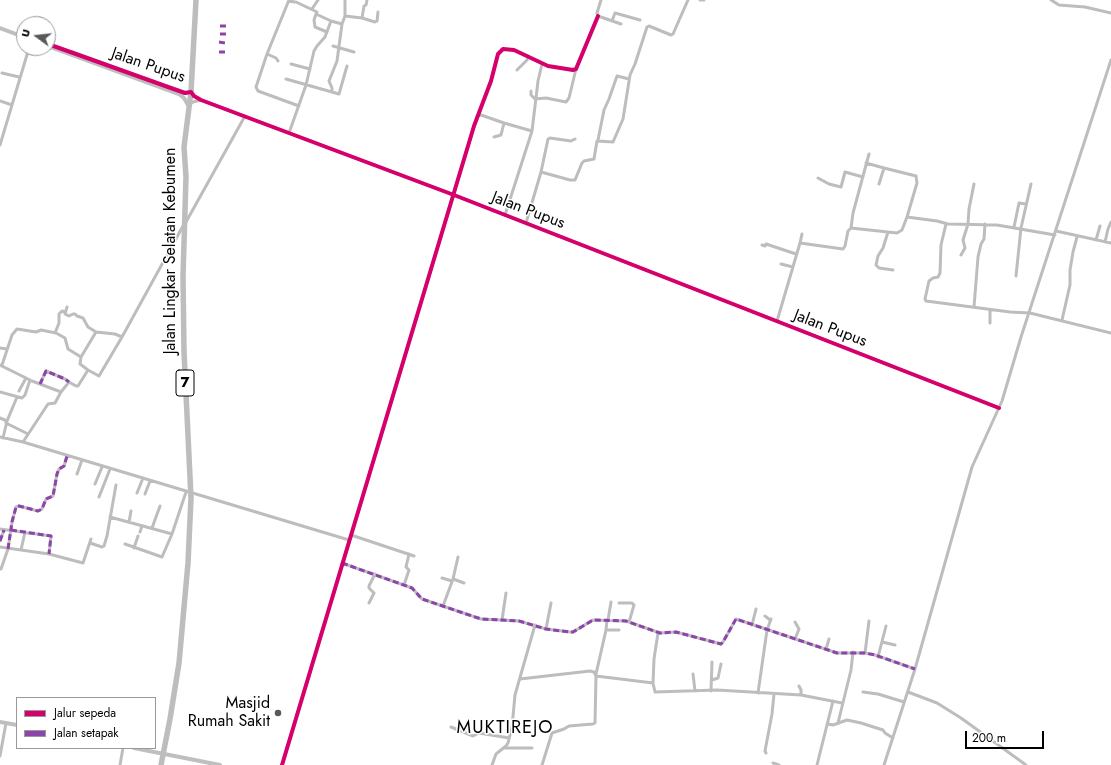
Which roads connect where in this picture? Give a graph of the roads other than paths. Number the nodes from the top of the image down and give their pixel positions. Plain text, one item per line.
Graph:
1 (196, 0) edge
2 (318, 0) edge
3 (346, 0) edge
4 (367, 0) edge
5 (601, 0) edge
6 (688, 0) edge
7 (700, 0) edge
8 (704, 0) edge
9 (1050, 0) edge
10 (312, 9) junction
11 (317, 12) junction
12 (378, 12) dead end
13 (1111, 13) edge
14 (345, 16) junction
15 (598, 16) junction
16 (362, 18) junction
17 (640, 20) dead end
18 (330, 21) junction
19 (612, 21) junction
20 (342, 24) junction
21 (621, 24) dead end
22 (0, 27) edge
23 (327, 32) junction
24 (16, 33) edge
25 (333, 46) dead end
26 (338, 47) junction
27 (56, 48) edge
28 (56, 48) edge
29 (354, 52) dead end
30 (266, 54) junction
31 (26, 56) edge
32 (528, 56) junction
33 (1111, 60) edge
34 (278, 61) dead end
35 (291, 64) dead end
36 (542, 64) junction
37 (347, 66) dead end
38 (310, 69) junction
39 (576, 69) junction
40 (516, 70) dead end
41 (2, 73) dead end
42 (19, 77) junction
43 (286, 79) dead end
44 (629, 79) junction
45 (306, 85) junction
46 (531, 91) dead end
47 (191, 92) junction
48 (332, 92) junction
49 (535, 99) junction
50 (201, 100) junction
51 (0, 101) edge
52 (12, 105) junction
53 (188, 105) junction
54 (299, 106) junction
55 (244, 116) junction
56 (477, 116) junction
57 (504, 123) junction
58 (532, 131) junction
59 (289, 133) junction
60 (494, 137) dead end
61 (575, 138) dead end
62 (598, 140) junction
63 (0, 144) edge
64 (869, 154) dead end
65 (866, 162) junction
66 (884, 168) junction
67 (541, 172) junction
68 (862, 177) junction
69 (818, 178) dead end
70 (879, 184) dead end
71 (974, 184) dead end
72 (1031, 184) dead end
73 (454, 195) junction
74 (1026, 204) junction
75 (505, 215) junction
76 (907, 217) junction
77 (185, 222) junction
78 (1111, 222) edge
79 (526, 224) junction
80 (946, 224) junction
81 (968, 224) junction
82 (985, 224) junction
83 (1100, 226) dead end
84 (1014, 227) junction
85 (851, 228) junction
86 (1021, 228) junction
87 (1056, 231) junction
88 (888, 232) junction
89 (802, 234) dead end
90 (1055, 235) junction
91 (1077, 237) junction
92 (1096, 240) junction
93 (1105, 242) junction
94 (800, 243) junction
95 (1111, 243) edge
96 (762, 246) dead end
97 (796, 254) junction
98 (961, 255) dead end
99 (781, 264) dead end
100 (793, 267) junction
101 (893, 270) dead end
102 (1016, 276) dead end
103 (67, 307) dead end
104 (974, 307) junction
105 (990, 310) junction
106 (65, 312) junction
107 (1030, 313) junction
108 (1062, 320) junction
109 (777, 321) junction
110 (990, 323) dead end
111 (96, 332) junction
112 (55, 333) junction
113 (1111, 333) edge
114 (122, 337) junction
115 (0, 348) edge
116 (7, 349) junction
117 (81, 357) junction
118 (1, 365) edge
119 (88, 370) junction
120 (28, 379) junction
121 (69, 382) junction
122 (40, 384) junction
123 (19, 391) dead end
124 (0, 392) edge
125 (61, 392) junction
126 (17, 397) junction
127 (999, 408) junction
128 (0, 418) edge
129 (7, 422) junction
130 (28, 434) junction
131 (1, 437) edge
132 (23, 442) junction
133 (67, 456) junction
134 (82, 460) junction
135 (102, 466) junction
136 (110, 469) junction
137 (77, 474) dead end
138 (143, 478) junction
139 (150, 480) junction
140 (94, 484) dead end
141 (116, 485) dead end
142 (188, 492) junction
143 (137, 493) dead end
144 (145, 494) dead end
145 (99, 497) dead end
146 (160, 506) dead end
147 (131, 511) dead end
148 (110, 517) junction
149 (129, 522) junction
150 (142, 526) junction
151 (152, 528) junction
152 (2, 529) edge
153 (11, 530) junction
154 (25, 532) junction
155 (140, 532) dead end
156 (172, 534) junction
157 (351, 535) junction
158 (138, 536) dead end
159 (349, 540) junction
160 (0, 541) edge
161 (124, 544) dead end
162 (0, 547) edge
163 (134, 548) junction
164 (8, 549) junction
165 (21, 550) junction
166 (49, 554) junction
167 (409, 554) junction
168 (414, 556) dead end
169 (458, 557) dead end
170 (342, 563) junction
171 (1, 569) dead end
172 (375, 574) junction
173 (442, 578) dead end
174 (452, 580) junction
175 (464, 584) dead end
176 (404, 585) junction
177 (506, 594) dead end
178 (611, 602) dead end
179 (369, 603) dead end
180 (551, 603) dead end
181 (619, 603) dead end
182 (443, 606) junction
183 (756, 609) dead end
184 (765, 616) dead end
185 (502, 620) junction
186 (607, 620) junction
187 (869, 621) dead end
188 (629, 622) junction
189 (795, 622) dead end
190 (535, 625) junction
191 (752, 625) junction
192 (886, 626) dead end
193 (546, 629) junction
194 (606, 630) junction
195 (619, 630) dead end
196 (767, 630) junction
197 (658, 633) junction
198 (795, 639) junction
199 (829, 639) dead end
200 (882, 642) junction
201 (895, 645) dead end
202 (826, 649) junction
203 (853, 652) junction
204 (865, 653) junction
205 (878, 657) junction
206 (712, 662) dead end
207 (721, 664) dead end
208 (915, 669) junction
209 (693, 674) dead end
210 (596, 675) junction
211 (520, 679) junction
212 (712, 680) junction
213 (653, 683) junction
214 (799, 686) dead end
215 (711, 690) junction
216 (695, 691) junction
217 (863, 692) dead end
218 (908, 692) junction
219 (758, 693) junction
220 (774, 694) junction
221 (800, 695) junction
222 (833, 701) junction
223 (904, 702) junction
224 (842, 703) junction
225 (0, 722) edge
226 (6, 723) junction
227 (838, 723) junction
228 (828, 724) junction
229 (16, 725) edge
230 (452, 727) dead end
231 (509, 738) junction
232 (893, 738) junction
233 (503, 748) junction
234 (532, 748) dead end
235 (123, 749) edge
236 (139, 749) edge
237 (766, 753) dead end
238 (164, 754) junction
239 (0, 756) edge
240 (773, 763) dead end
241 (120, 765) edge
242 (161, 765) edge
243 (220, 765) edge
244 (282, 765) edge
245 (492, 765) edge
246 (542, 765) edge
247 (779, 765) edge
248 (817, 765) edge
249 (884, 765) edge
250 (1026, 765) edge

1 - 47 highway, Jalan Lingkar Selatan Kebumen / 7
2 - 10 street
3 - 14 street
4 - 16 street
5 - 15 street
6 - 44 street
7 - 8 street
9 - 13 street
10 - 11 street
10 - 30 street
11 - 18 street
11 - 23 street
12 - 16 street
14 - 16 street
14 - 20 street
15 - 19 street
15 - 39 street
17 - 19 street
18 - 20 street
18 - 23 street
19 - 21 street
20 - 26 street
22 - 24 street
23 - 38 street
25 - 26 street
26 - 29 street
26 - 48 street
27 - 47 street, Jalan Pupus
28 - 53 street, Jalan Pupus
30 - 34 street
30 - 54 street
31 - 42 street
32 - 36 street
32 - 40 street
32 - 56 street
33 - 87 street
35 - 38 street
36 - 39 street
36 - 49 street
37 - 48 street
38 - 45 street
39 - 49 street
41 - 42 street
42 - 52 street
43 - 45 street
44 - 62 street
44 - 62 street
45 - 48 street
45 - 54 street
46 - 49 street
47 - 50 street, Jalan Pupus
47 - 53 highway, Jalan Lingkar Selatan Kebumen / 7
49 - 58 street
50 - 53 street, Jalan Pupus
50 - 55 street, Jalan Pupus
51 - 52 street
52 - 63 street
53 - 77 highway, Jalan Lingkar Selatan Kebumen / 7
54 - 59 street
55 - 59 street, Jalan Pupus
55 - 77 street
56 - 57 street
56 - 73 street
57 - 58 street
57 - 60 street
58 - 75 street
59 - 73 street, Jalan Pupus
61 - 67 street
62 - 67 street
64 - 65 street
65 - 66 street
65 - 68 street
66 - 70 street
66 - 76 street
67 - 79 street
68 - 69 street
68 - 85 street
71 - 81 street
72 - 74 street
73 - 75 street, Jalan Pupus
73 - 157 street
74 - 84 street
74 - 86 street
75 - 79 street, Jalan Pupus
76 - 80 street
76 - 88 street
77 - 114 street
77 - 142 highway, Jalan Lingkar Selatan Kebumen / 7
78 - 93 street
79 - 109 street, Jalan Pupus
80 - 81 street
80 - 104 street
81 - 82 street
81 - 98 street
82 - 84 street
82 - 104 street
83 - 92 street
84 - 86 street
85 - 88 street
85 - 94 street
86 - 90 street
86 - 102 street
87 - 90 street
87 - 91 street
88 - 101 street
89 - 94 street
90 - 107 street
91 - 92 street
91 - 108 street
92 - 93 street
93 - 95 street
94 - 97 street
96 - 97 street
97 - 100 street
99 - 100 street
100 - 109 street
103 - 106 street
104 - 105 street
105 - 107 street
105 - 110 street
106 - 111 street
106 - 112 street
107 - 108 street
107 - 127 street
108 - 113 street
109 - 127 street, Jalan Pupus
111 - 114 street
111 - 117 street
112 - 116 street
112 - 117 street
114 - 119 street
115 - 116 street
116 - 118 street
117 - 119 street
118 - 120 street
119 - 121 street
120 - 122 street
120 - 123 street
120 - 126 street
121 - 122 street
121 - 125 street
122 - 125 street
124 - 126 street
125 - 130 street
126 - 129 street
127 - 208 street
128 - 129 street
129 - 130 street
129 - 131 street
130 - 132 street
131 - 132 street
132 - 133 street
133 - 134 street
133 - 153 street
134 - 135 street
134 - 137 street
135 - 136 street
135 - 140 street
136 - 138 street
136 - 145 street
138 - 139 street
138 - 143 street
139 - 142 street
139 - 144 street
141 - 148 street
142 - 156 street
142 - 159 street
142 - 238 highway, Jalan Lingkar Selatan Kebumen / 7
146 - 151 street
147 - 149 street
148 - 149 street
148 - 166 street
149 - 150 street
150 - 151 street
150 - 155 street
151 - 156 street
152 - 153 street
152 - 160 street
153 - 154 street
153 - 164 street
154 - 165 street
154 - 166 street
156 - 163 street
157 - 159 street
157 - 167 street
158 - 163 street
159 - 170 street
161 - 163 street
162 - 164 street
164 - 165 street
164 - 171 street
165 - 166 street
167 - 168 street
167 - 176 street
169 - 174 street
170 - 172 street
170 - 244 street
172 - 176 street
172 - 179 street
173 - 174 street
174 - 175 street
174 - 182 street
176 - 182 street
177 - 185 street
178 - 186 street
180 - 193 street
181 - 188 street
182 - 185 street
183 - 191 street
184 - 196 street
185 - 190 street
186 - 188 street
186 - 193 street
186 - 194 street
187 - 204 street
188 - 197 street
189 - 198 street
190 - 193 street
190 - 211 street
191 - 196 street
191 - 197 street
192 - 200 street
194 - 195 street
194 - 210 street
196 - 198 street
196 - 219 street
197 - 213 street
198 - 202 street
199 - 202 street
200 - 201 street
200 - 205 street
202 - 203 street
203 - 204 street
203 - 224 street
204 - 205 street
205 - 208 street
206 - 212 street
207 - 212 street
208 - 218 street
209 - 216 street
210 - 211 street
210 - 213 street
210 - 246 street
211 - 231 street
212 - 215 street
213 - 216 street
214 - 221 street
215 - 216 street
215 - 219 street
217 - 223 street
218 - 223 street
218 - 250 street
219 - 220 street
220 - 221 street
220 - 237 street
221 - 222 street
222 - 224 street
222 - 228 street
223 - 232 street
224 - 227 street
225 - 226 street
226 - 229 street
226 - 239 street
227 - 228 street
227 - 232 street
228 - 248 street
230 - 231 street
231 - 233 street
232 - 249 street
233 - 234 street
233 - 245 street
235 - 241 street
236 - 238 street
238 - 242 highway, Jalan Lingkar Selatan Kebumen / 7
238 - 243 street
240 - 247 street

